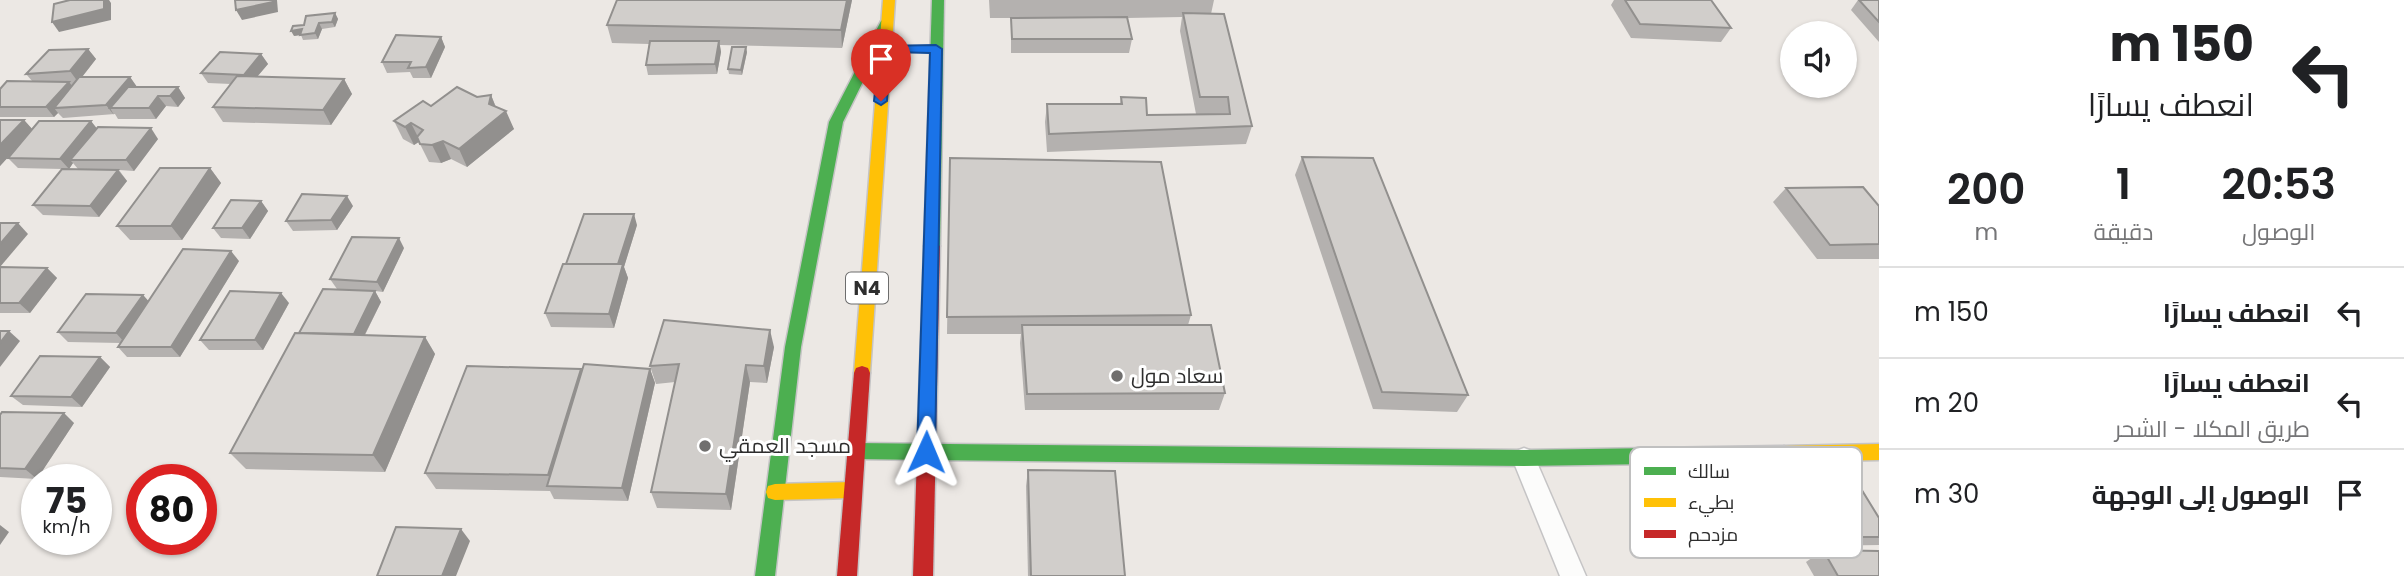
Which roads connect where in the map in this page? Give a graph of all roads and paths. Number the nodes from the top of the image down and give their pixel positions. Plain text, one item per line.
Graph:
1 (889, 0) edge
2 (938, 0) edge
3 (887, 20) junction
4 (855, 450) junction
5 (926, 452) junction
6 (1630, 456) edge
7 (1524, 458) junction
8 (852, 490) junction
9 (775, 492) junction
10 (765, 576) edge
11 (847, 576) edge
12 (923, 576) edge
13 (1573, 576) edge

1 - 3 main road, N4
2 - 5 main road
3 - 4 main road, N4
3 - 9 main road
4 - 5 main road
4 - 8 main road, N4
5 - 7 main road
5 - 12 main road
6 - 7 main road
7 - 13 street
8 - 9 main road
8 - 11 main road, N4
9 - 10 main road

